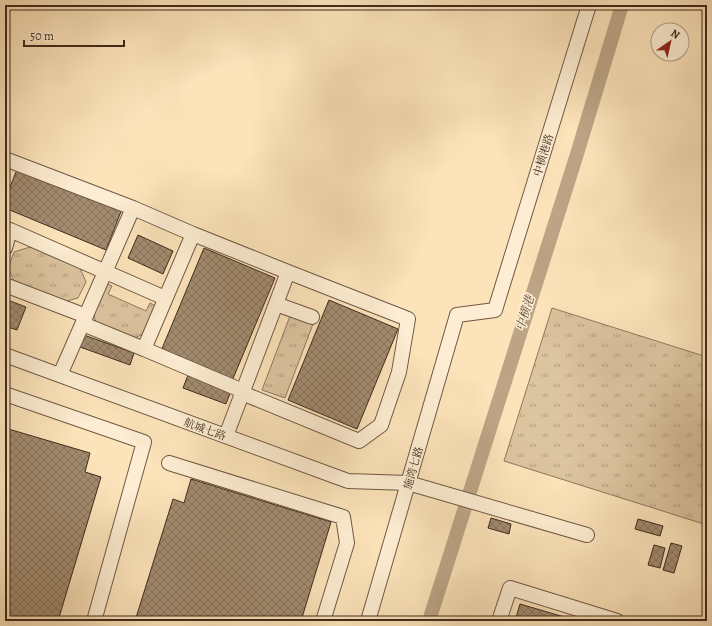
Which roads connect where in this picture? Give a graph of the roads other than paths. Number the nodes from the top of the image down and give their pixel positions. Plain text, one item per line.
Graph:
1 (589, 5) edge
2 (5, 159) edge
3 (133, 208) junction
4 (7, 229) edge
5 (193, 234) junction
6 (5, 248) edge
7 (106, 271) junction
8 (288, 272) junction
9 (5, 285) edge
10 (165, 298) junction
11 (276, 304) junction
12 (457, 315) joint
13 (312, 317) dead end
14 (84, 320) junction
15 (144, 349) junction
16 (5, 355) edge
17 (60, 376) junction
18 (243, 392) junction
19 (5, 394) edge
20 (226, 436) junction
21 (169, 463) dead end
22 (408, 483) junction
23 (587, 535) dead end
24 (94, 621) edge
25 (323, 621) edge
26 (368, 621) edge
27 (499, 621) edge
28 (617, 621) edge

1 - 12 street, 中横港路
2 - 3 street
3 - 5 street
3 - 7 street
4 - 6 street
4 - 7 street
5 - 8 street
5 - 10 street
7 - 10 street
7 - 14 street
8 - 11 street
8 - 18 street
9 - 14 street
10 - 15 street
11 - 13 street
11 - 18 street
12 - 22 street, 施湾七路
14 - 15 street
14 - 17 street
15 - 18 street
16 - 17 street, 航城七路
17 - 20 street, 航城七路
18 - 20 street
19 - 24 street
20 - 22 street, 航城七路
21 - 25 street
22 - 23 street, 航城七路
22 - 26 street, 施湾七路
27 - 28 street

